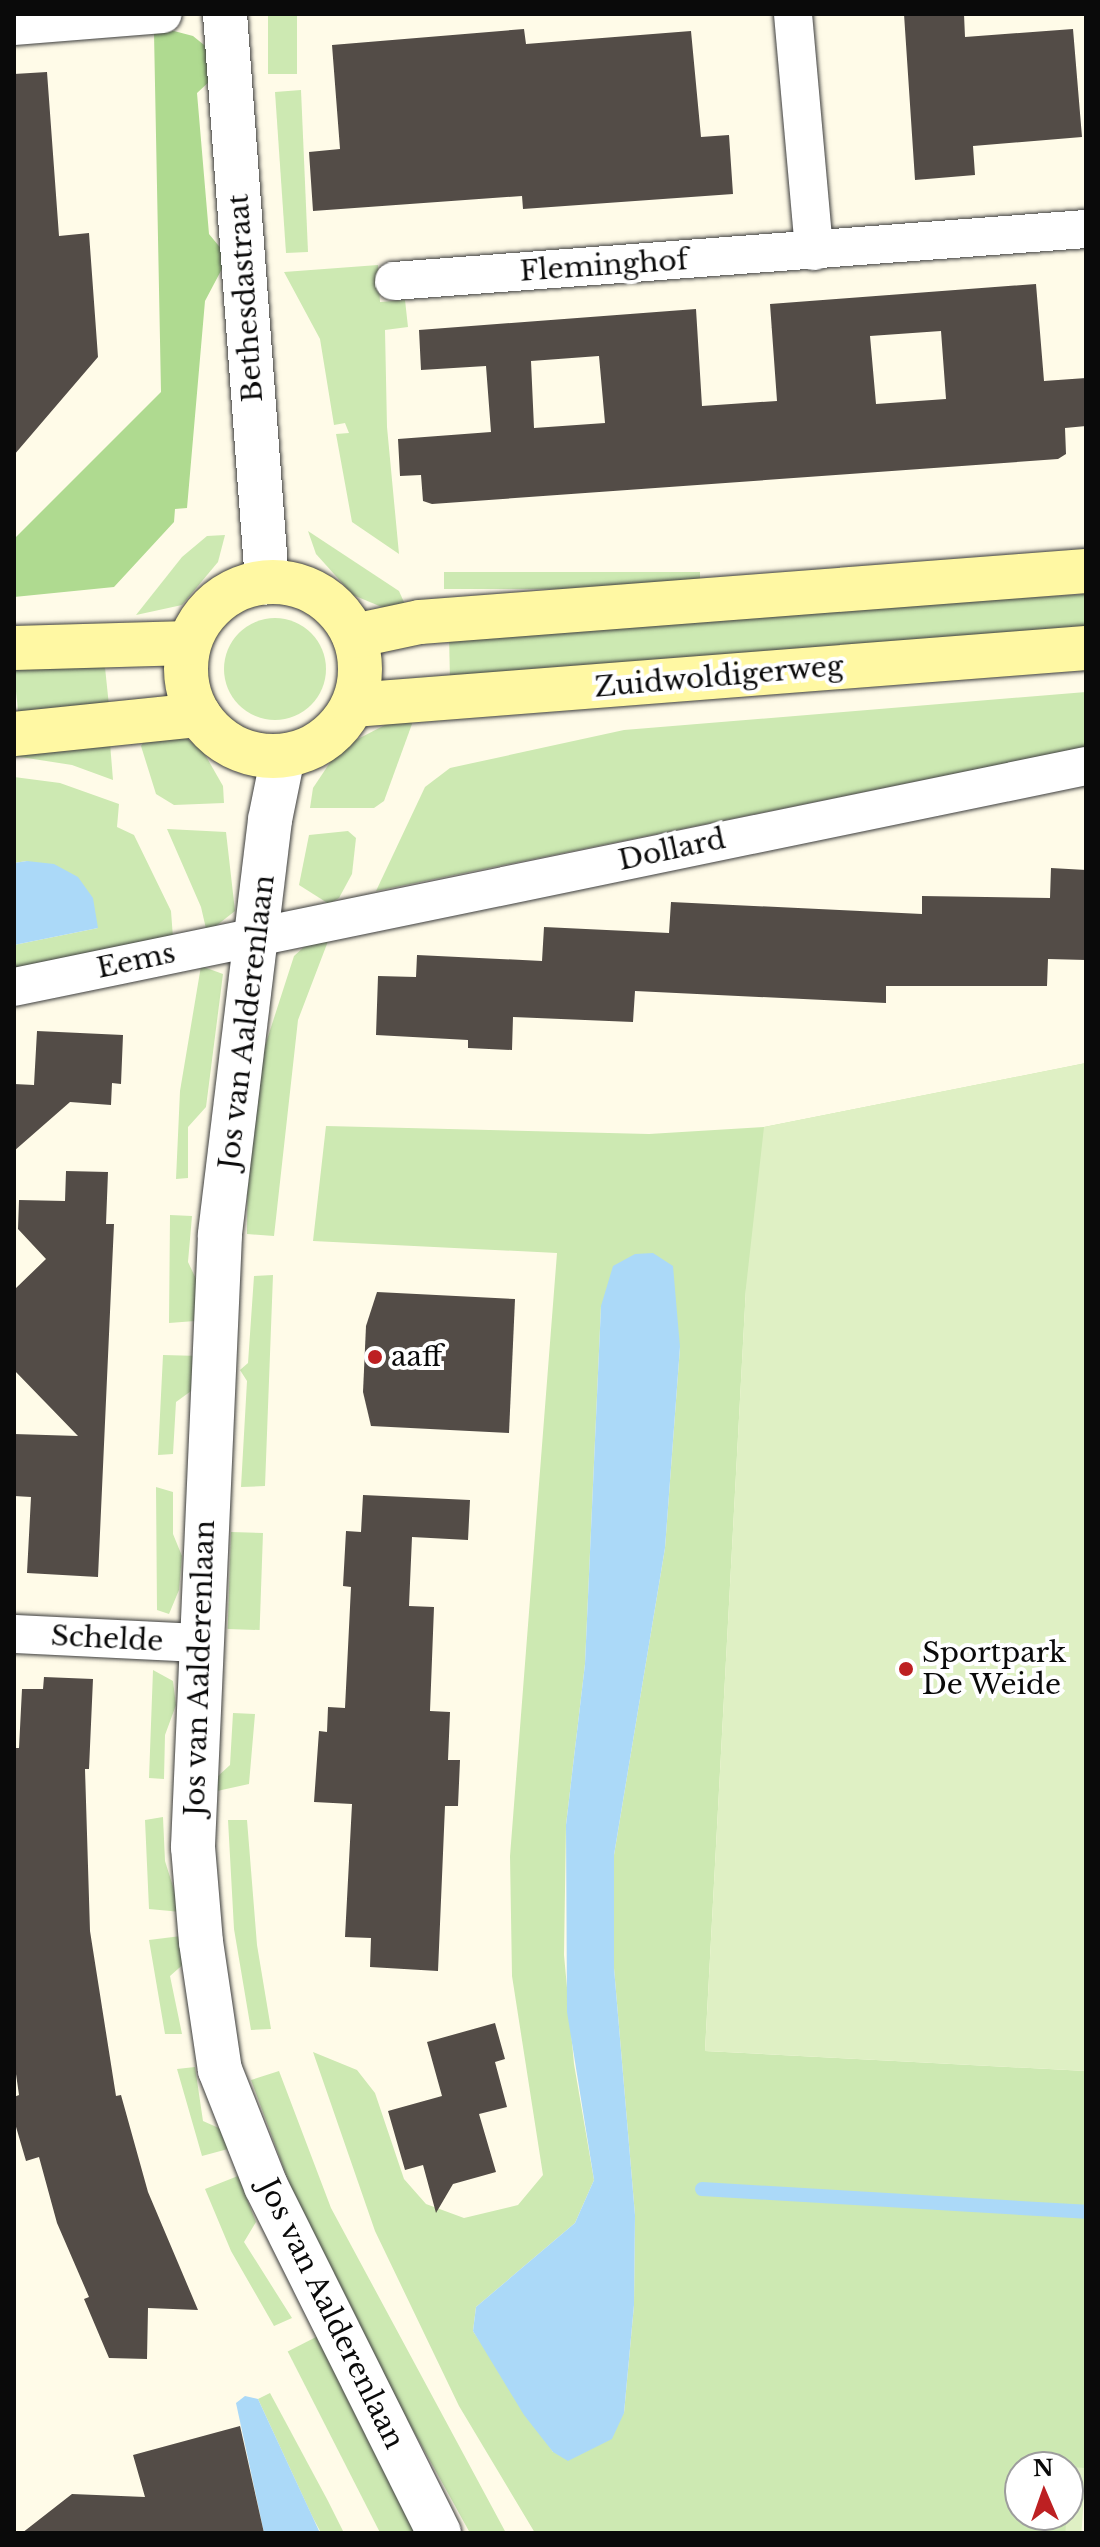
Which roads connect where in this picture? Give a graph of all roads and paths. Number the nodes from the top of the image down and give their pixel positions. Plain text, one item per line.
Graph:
1 (163, 14) edge
2 (225, 14) edge
3 (793, 14) edge
4 (14, 26) edge
5 (1086, 229) edge
6 (814, 251) junction
7 (394, 281) dead end
8 (1086, 571) edge
9 (267, 582) junction
10 (354, 636) junction
11 (189, 643) junction
12 (14, 648) edge
13 (1086, 648) edge
14 (353, 705) junction
15 (199, 715) junction
16 (14, 734) edge
17 (283, 756) junction
18 (1086, 766) edge
19 (257, 933) junction
20 (14, 987) edge
21 (14, 1634) edge
22 (200, 1643) junction
23 (439, 2533) edge

1 - 4 street
2 - 9 street, Bethesdastraat
3 - 6 street
5 - 6 street, Fleminghof
6 - 7 street, Fleminghof
8 - 10 main road
9 - 10 main road
9 - 11 main road
10 - 14 main road
11 - 12 main road
11 - 15 main road
13 - 14 main road, Zuidwoldigerweg
14 - 17 main road
15 - 16 main road
15 - 17 main road
17 - 19 street, Jos van Aalderenlaan
18 - 19 street, Dollard
19 - 20 street, Eems
19 - 22 street, Jos van Aalderenlaan
21 - 22 street, Schelde
22 - 23 street, Jos van Aalderenlaan

